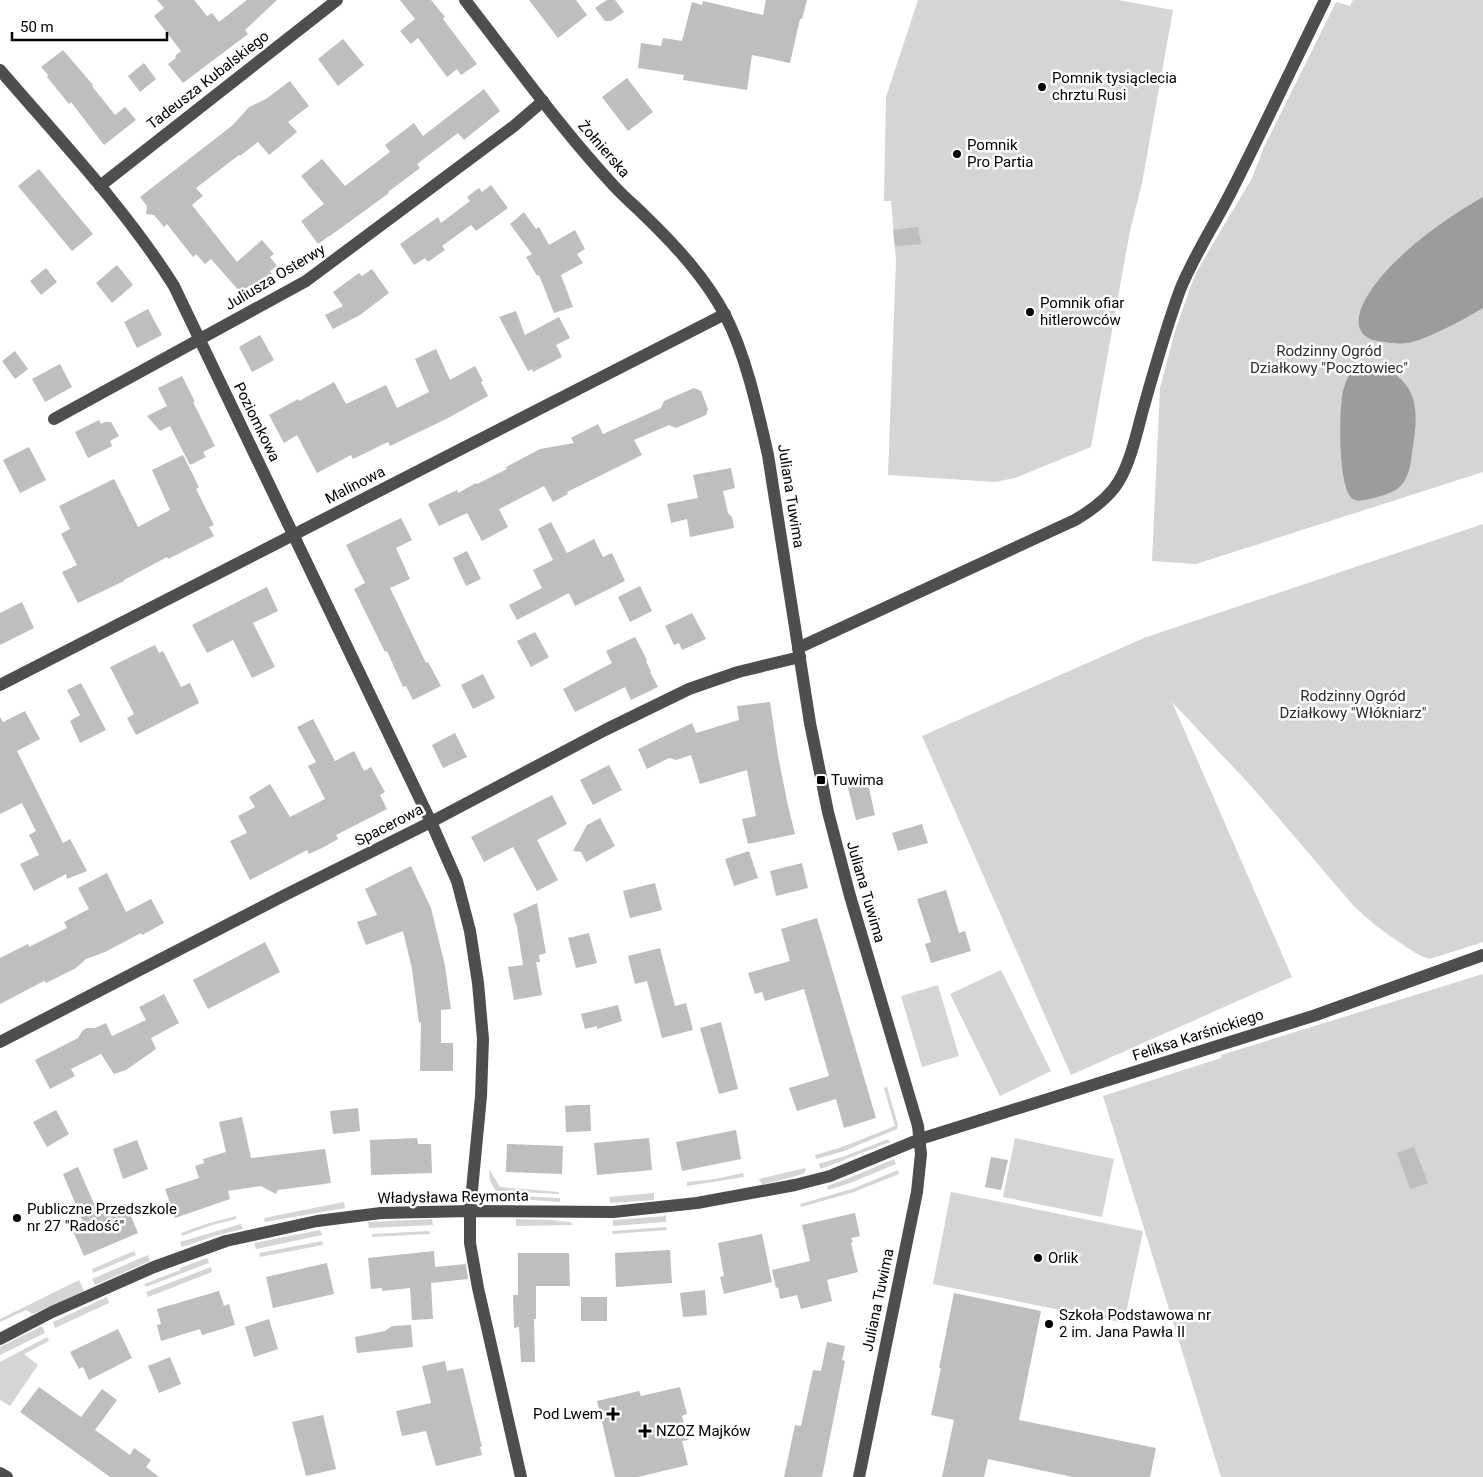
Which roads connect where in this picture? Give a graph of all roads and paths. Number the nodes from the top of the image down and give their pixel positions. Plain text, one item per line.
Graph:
1 (337, 0) edge
2 (466, 0) edge
3 (1325, 0) edge
4 (0, 70) edge
5 (543, 102) junction
6 (100, 186) junction
7 (725, 314) junction
8 (200, 340) junction
9 (54, 419) dead end
10 (293, 534) junction
11 (799, 653) junction
12 (0, 685) edge
13 (431, 822) junction
14 (1483, 955) edge
15 (0, 1042) edge
16 (920, 1139) junction
17 (470, 1211) junction
18 (0, 1339) edge
19 (0, 1473) edge
20 (7, 1477) edge
21 (521, 1477) edge
22 (859, 1477) edge

1 - 6 street, Tadeusza Kubalskiego
2 - 5 street, Żołnierska
3 - 11 street, Spacerowa
4 - 6 street, Poziomkowa
5 - 7 street, Żołnierska
5 - 8 street, Juliusza Osterwy
6 - 8 street, Poziomkowa
7 - 10 street, Malinowa
7 - 11 street, Juliana Tuwima
8 - 9 street, Juliusza Osterwy
8 - 10 street, Poziomkowa
10 - 12 street, Malinowa
10 - 13 street, Poziomkowa
11 - 13 street, Spacerowa
11 - 16 street, Juliana Tuwima
13 - 15 street, Spacerowa
13 - 17 street, Poziomkowa
14 - 16 street, Feliksa Karśnickiego
16 - 17 street, Władysława Reymonta
16 - 22 street, Juliana Tuwima
17 - 18 street, Władysława Reymonta
17 - 21 street, Poziomkowa
19 - 20 street

